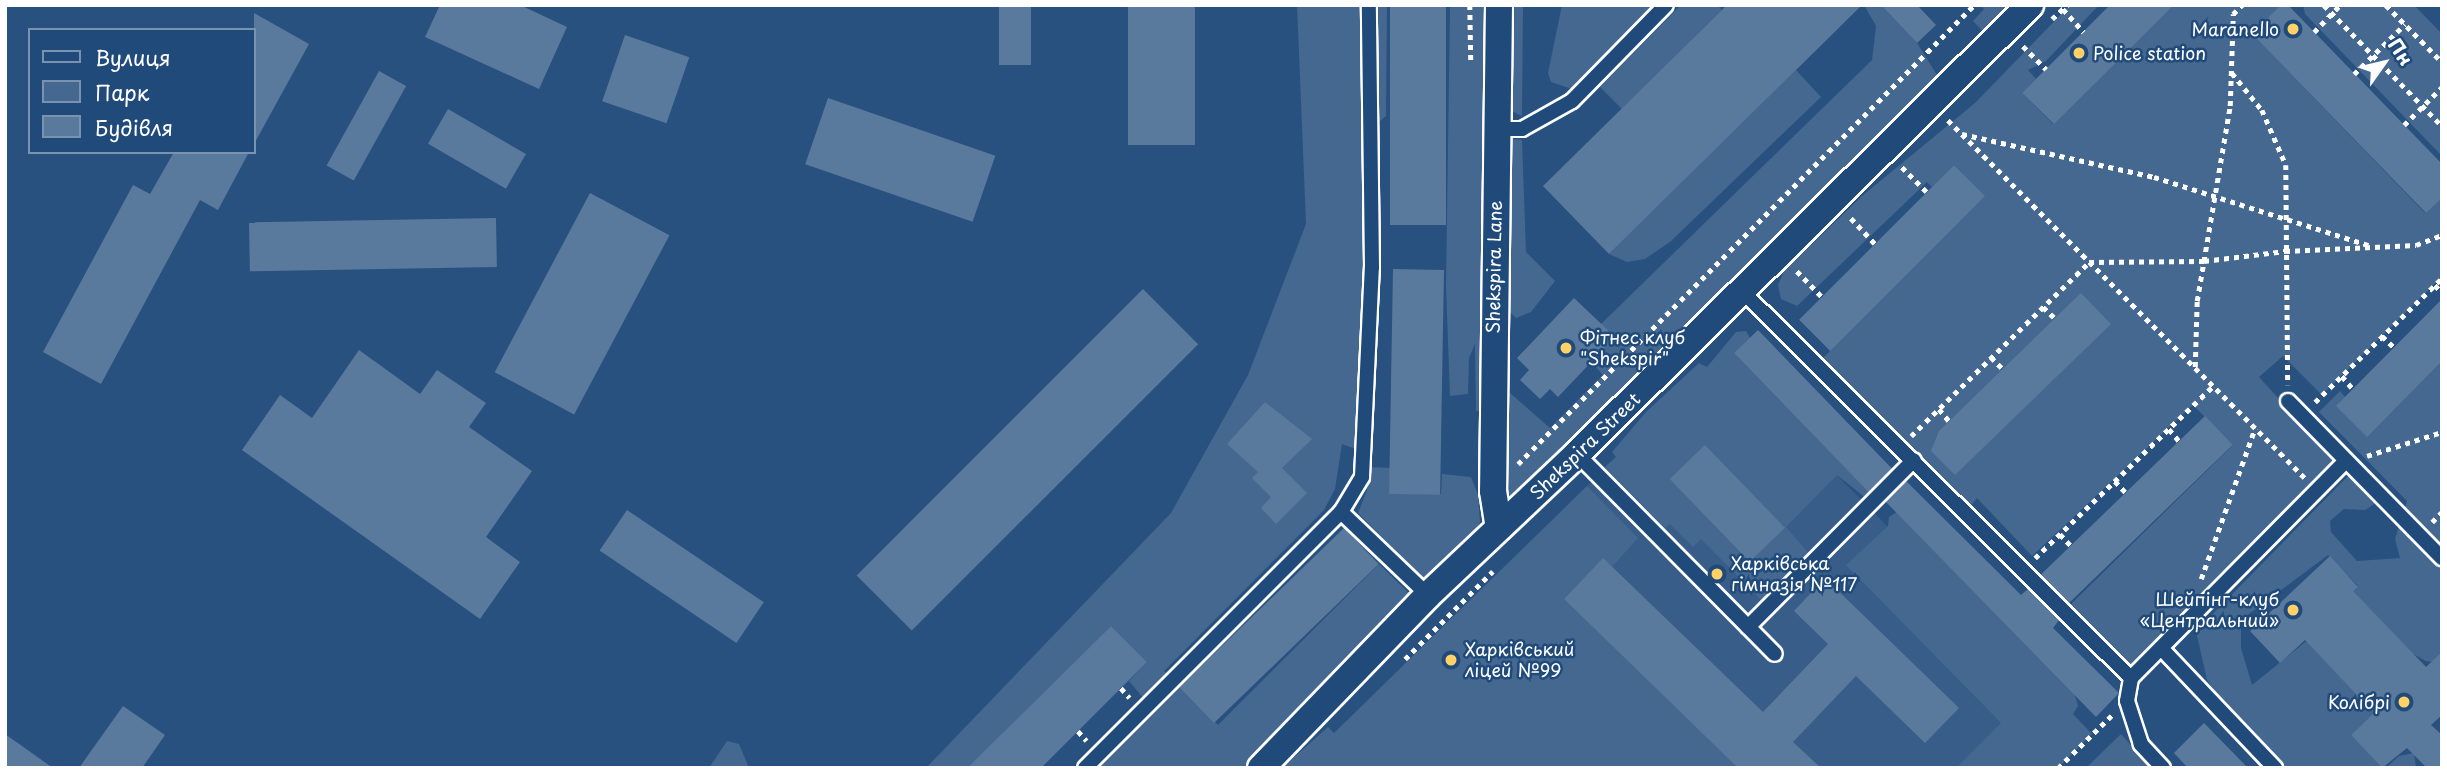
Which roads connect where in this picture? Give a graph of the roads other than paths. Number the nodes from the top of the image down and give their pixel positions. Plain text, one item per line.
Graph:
1 (1369, 5) edge
2 (1499, 5) edge
3 (1666, 5) edge
4 (2030, 5) edge
5 (1496, 129) junction
6 (1743, 292) junction
7 (2288, 401) road end
8 (1577, 454) junction
9 (1914, 460) junction
10 (2346, 461) junction
11 (1341, 512) junction
12 (1500, 528) junction
13 (2442, 558) edge
14 (1428, 595) junction
15 (1748, 627) junction
16 (2161, 648) junction
17 (1775, 654) dead end
18 (2131, 678) junction
19 (1085, 768) edge
20 (1261, 768) edge
21 (2163, 768) edge
22 (2275, 768) edge

1 - 11 lane
2 - 5 street, Shekspira Lane
3 - 5 lane
4 - 6 street, Shekspira Street
5 - 12 street, Shekspira Lane
6 - 8 street, Shekspira Street
6 - 9 lane
7 - 10 lane
8 - 12 street, Shekspira Street
8 - 15 lane
9 - 15 lane
9 - 18 lane
10 - 13 lane
10 - 16 lane
11 - 14 lane
11 - 19 lane
12 - 14 street, Shekspira Street
14 - 20 street, Shekspira Street
15 - 17 lane
16 - 18 lane
16 - 22 lane
18 - 21 lane

